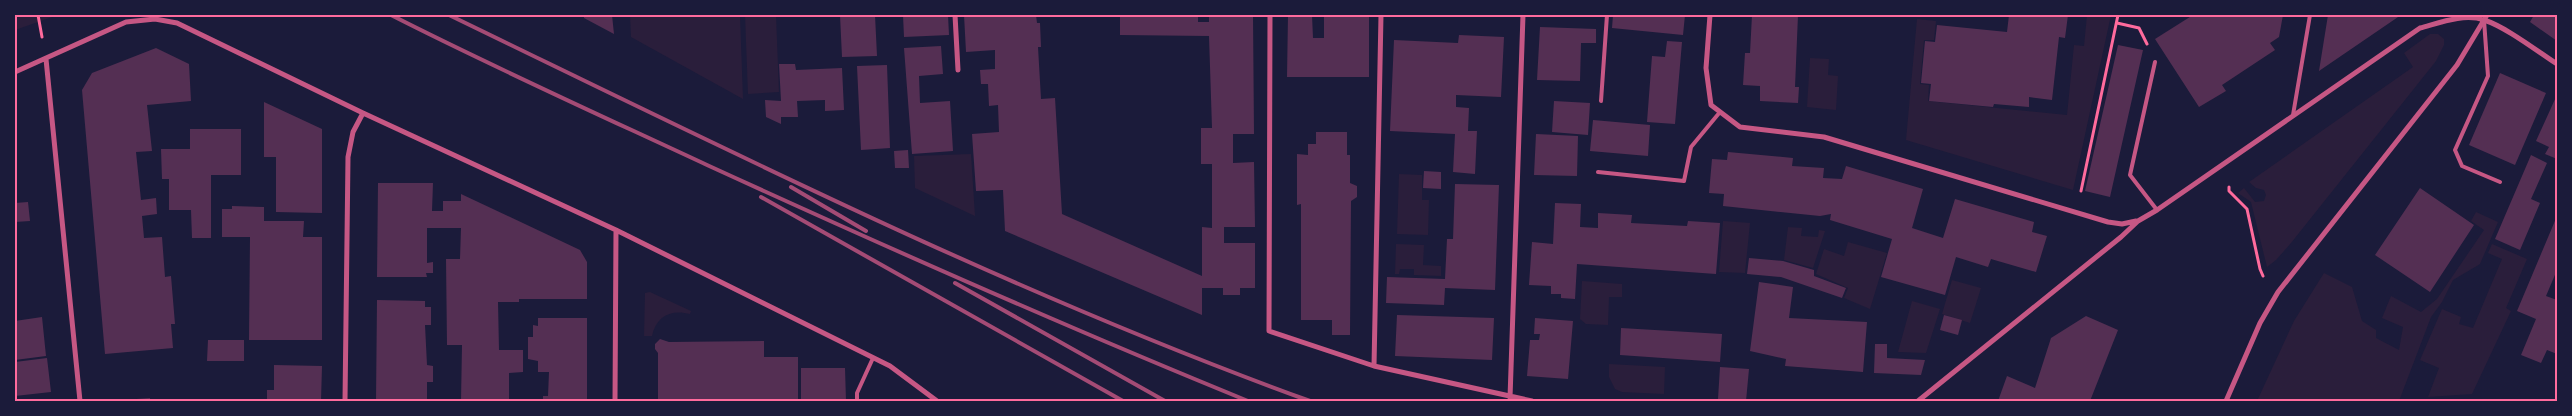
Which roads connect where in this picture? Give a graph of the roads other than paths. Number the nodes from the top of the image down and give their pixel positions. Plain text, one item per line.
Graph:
1 (955, 15) edge
2 (1270, 15) edge
3 (1381, 15) edge
4 (1523, 15) edge
5 (1607, 15) edge
6 (1710, 15) edge
7 (2310, 15) edge
8 (2485, 18) edge
9 (46, 59) junction
10 (2155, 62) road end
11 (2557, 64) edge
12 (958, 70) dead end
13 (15, 72) edge
14 (1601, 101) dead end
15 (1720, 112) junction
16 (363, 113) junction
17 (2293, 115) junction
18 (1598, 172) dead end
19 (2500, 182) dead end
20 (2157, 210) junction
21 (2138, 221) junction
22 (616, 230) junction
23 (873, 358) junction
24 (1374, 366) junction
25 (1510, 398) junction
26 (80, 401) edge
27 (345, 401) edge
28 (615, 401) edge
29 (857, 401) edge
30 (937, 401) edge
31 (1532, 401) edge
32 (1918, 401) edge
33 (2226, 401) edge

1 - 12 street
2 - 24 street
3 - 24 street
4 - 25 street
5 - 14 lane
6 - 15 street
7 - 17 lane
8 - 11 street
8 - 17 street
8 - 19 lane
8 - 33 street
9 - 13 street
9 - 16 street
9 - 26 street
10 - 20 lane
15 - 18 lane
15 - 21 street
16 - 22 street
16 - 27 street
17 - 20 street
20 - 21 street
21 - 32 street
22 - 23 street
22 - 28 street
23 - 29 lane
23 - 30 street
24 - 25 street
25 - 31 street

